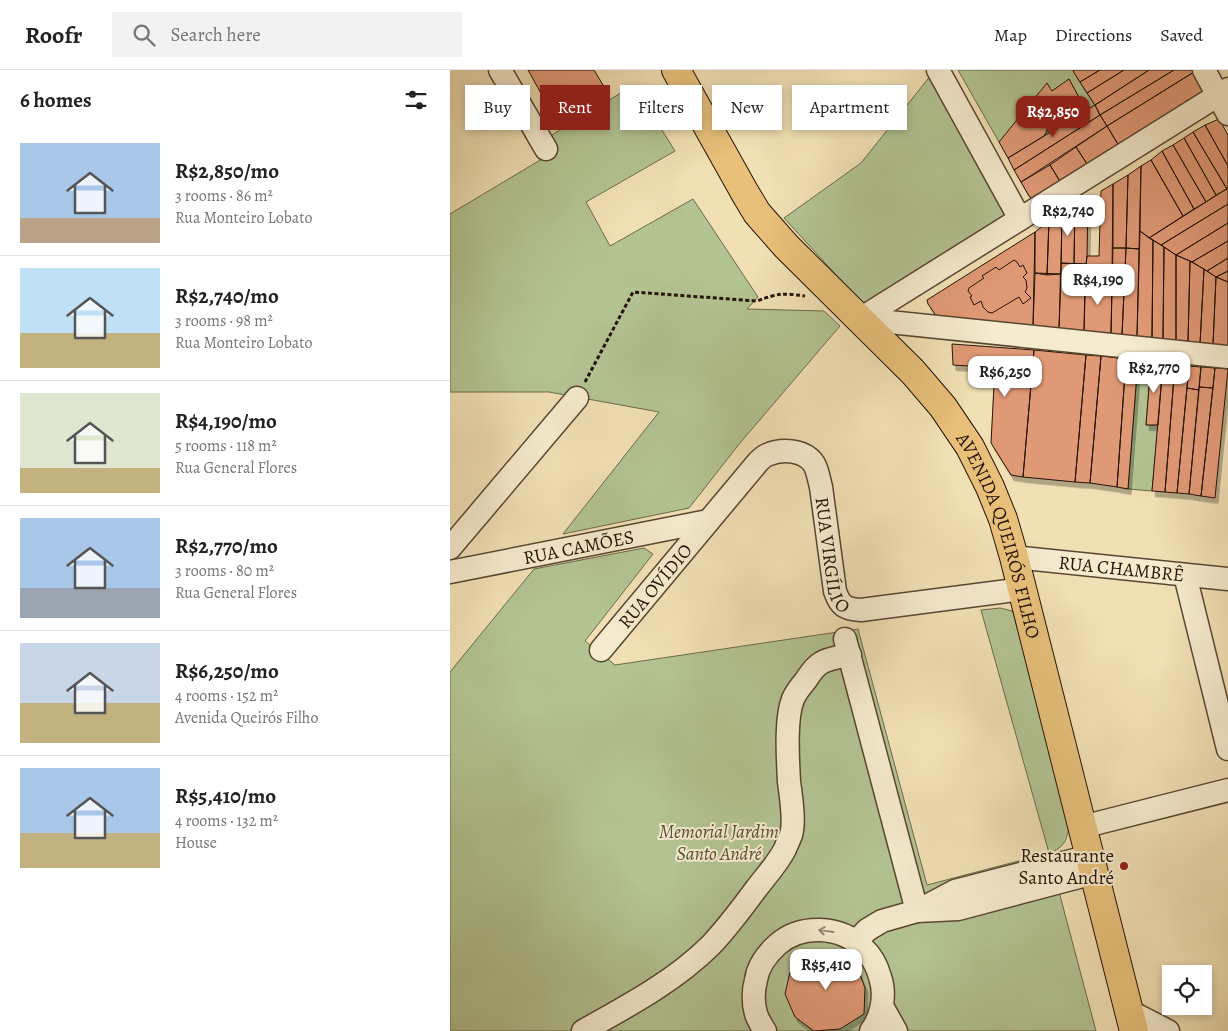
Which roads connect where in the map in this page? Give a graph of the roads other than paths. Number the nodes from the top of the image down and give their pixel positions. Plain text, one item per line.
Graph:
1 (500, 70) edge
2 (676, 70) edge
3 (938, 70) edge
4 (1204, 70) edge
5 (1225, 99) edge
6 (546, 149) dead end
7 (1020, 219) junction
8 (860, 319) junction
9 (1228, 357) edge
10 (577, 398) road end
11 (708, 521) junction
12 (451, 540) edge
13 (1014, 556) junction
14 (450, 572) edge
15 (1185, 575) junction
16 (1228, 579) edge
17 (1022, 589) junction
18 (600, 650) dead end
19 (1228, 749) edge
20 (1228, 790) edge
21 (1082, 827) junction
22 (1092, 865) junction
23 (918, 911) junction
24 (856, 942) junction
25 (882, 1006) junction
26 (1131, 1021) edge
27 (583, 1031) edge
28 (765, 1031) edge
29 (871, 1031) edge
30 (896, 1031) edge
31 (1168, 1031) edge

1 - 6 street
2 - 8 main road, AVENIDA QUEIRÓS FILHO
3 - 7 street
4 - 5 street
5 - 7 street
7 - 8 street
8 - 9 street
8 - 13 main road, AVENIDA QUEIRÓS FILHO
10 - 12 street
11 - 14 street, RUA CAMÕES
11 - 17 street, RUA VIRGÍLIO
11 - 18 street, RUA OVÍDIO
13 - 15 street, RUA CHAMBRÊ
13 - 17 main road, AVENIDA QUEIRÓS FILHO
15 - 16 street, RUA CHAMBRÊ
15 - 19 street
17 - 21 main road, AVENIDA QUEIRÓS FILHO
20 - 21 street
21 - 22 main road, AVENIDA QUEIRÓS FILHO
22 - 23 street
22 - 26 main road, AVENIDA QUEIRÓS FILHO
23 - 24 street
23 - 27 street
24 - 25 street
24 -> 28 street
25 - 29 street
25 - 30 street
26 - 31 street

